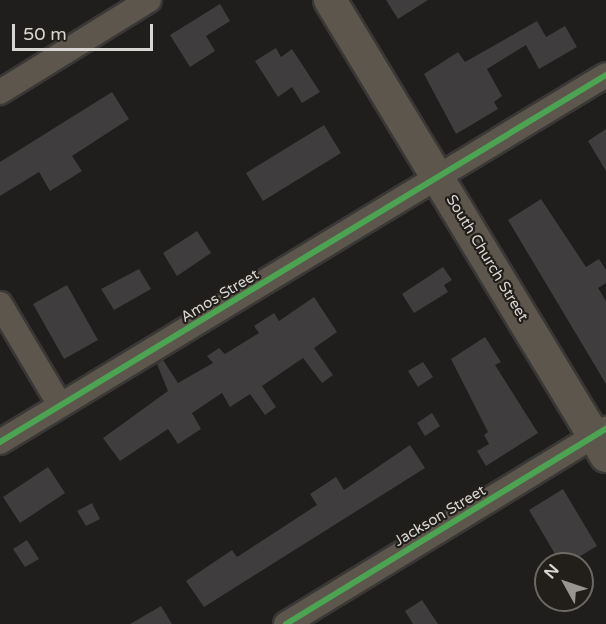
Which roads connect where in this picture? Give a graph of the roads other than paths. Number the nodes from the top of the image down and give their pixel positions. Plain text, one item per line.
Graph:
1 (150, 0) edge
2 (330, 0) edge
3 (606, 75) edge
4 (0, 92) edge
5 (439, 179) junction
6 (0, 304) edge
7 (60, 405) junction
8 (602, 440) edge
9 (0, 442) edge
10 (286, 624) edge

1 - 4 street
2 - 5 main road, South Church Street
3 - 5 street, Amos Street
5 - 7 street, Amos Street
5 - 8 main road, South Church Street
6 - 7 street
7 - 9 street, Amos Street
8 - 10 street, Jackson Street

